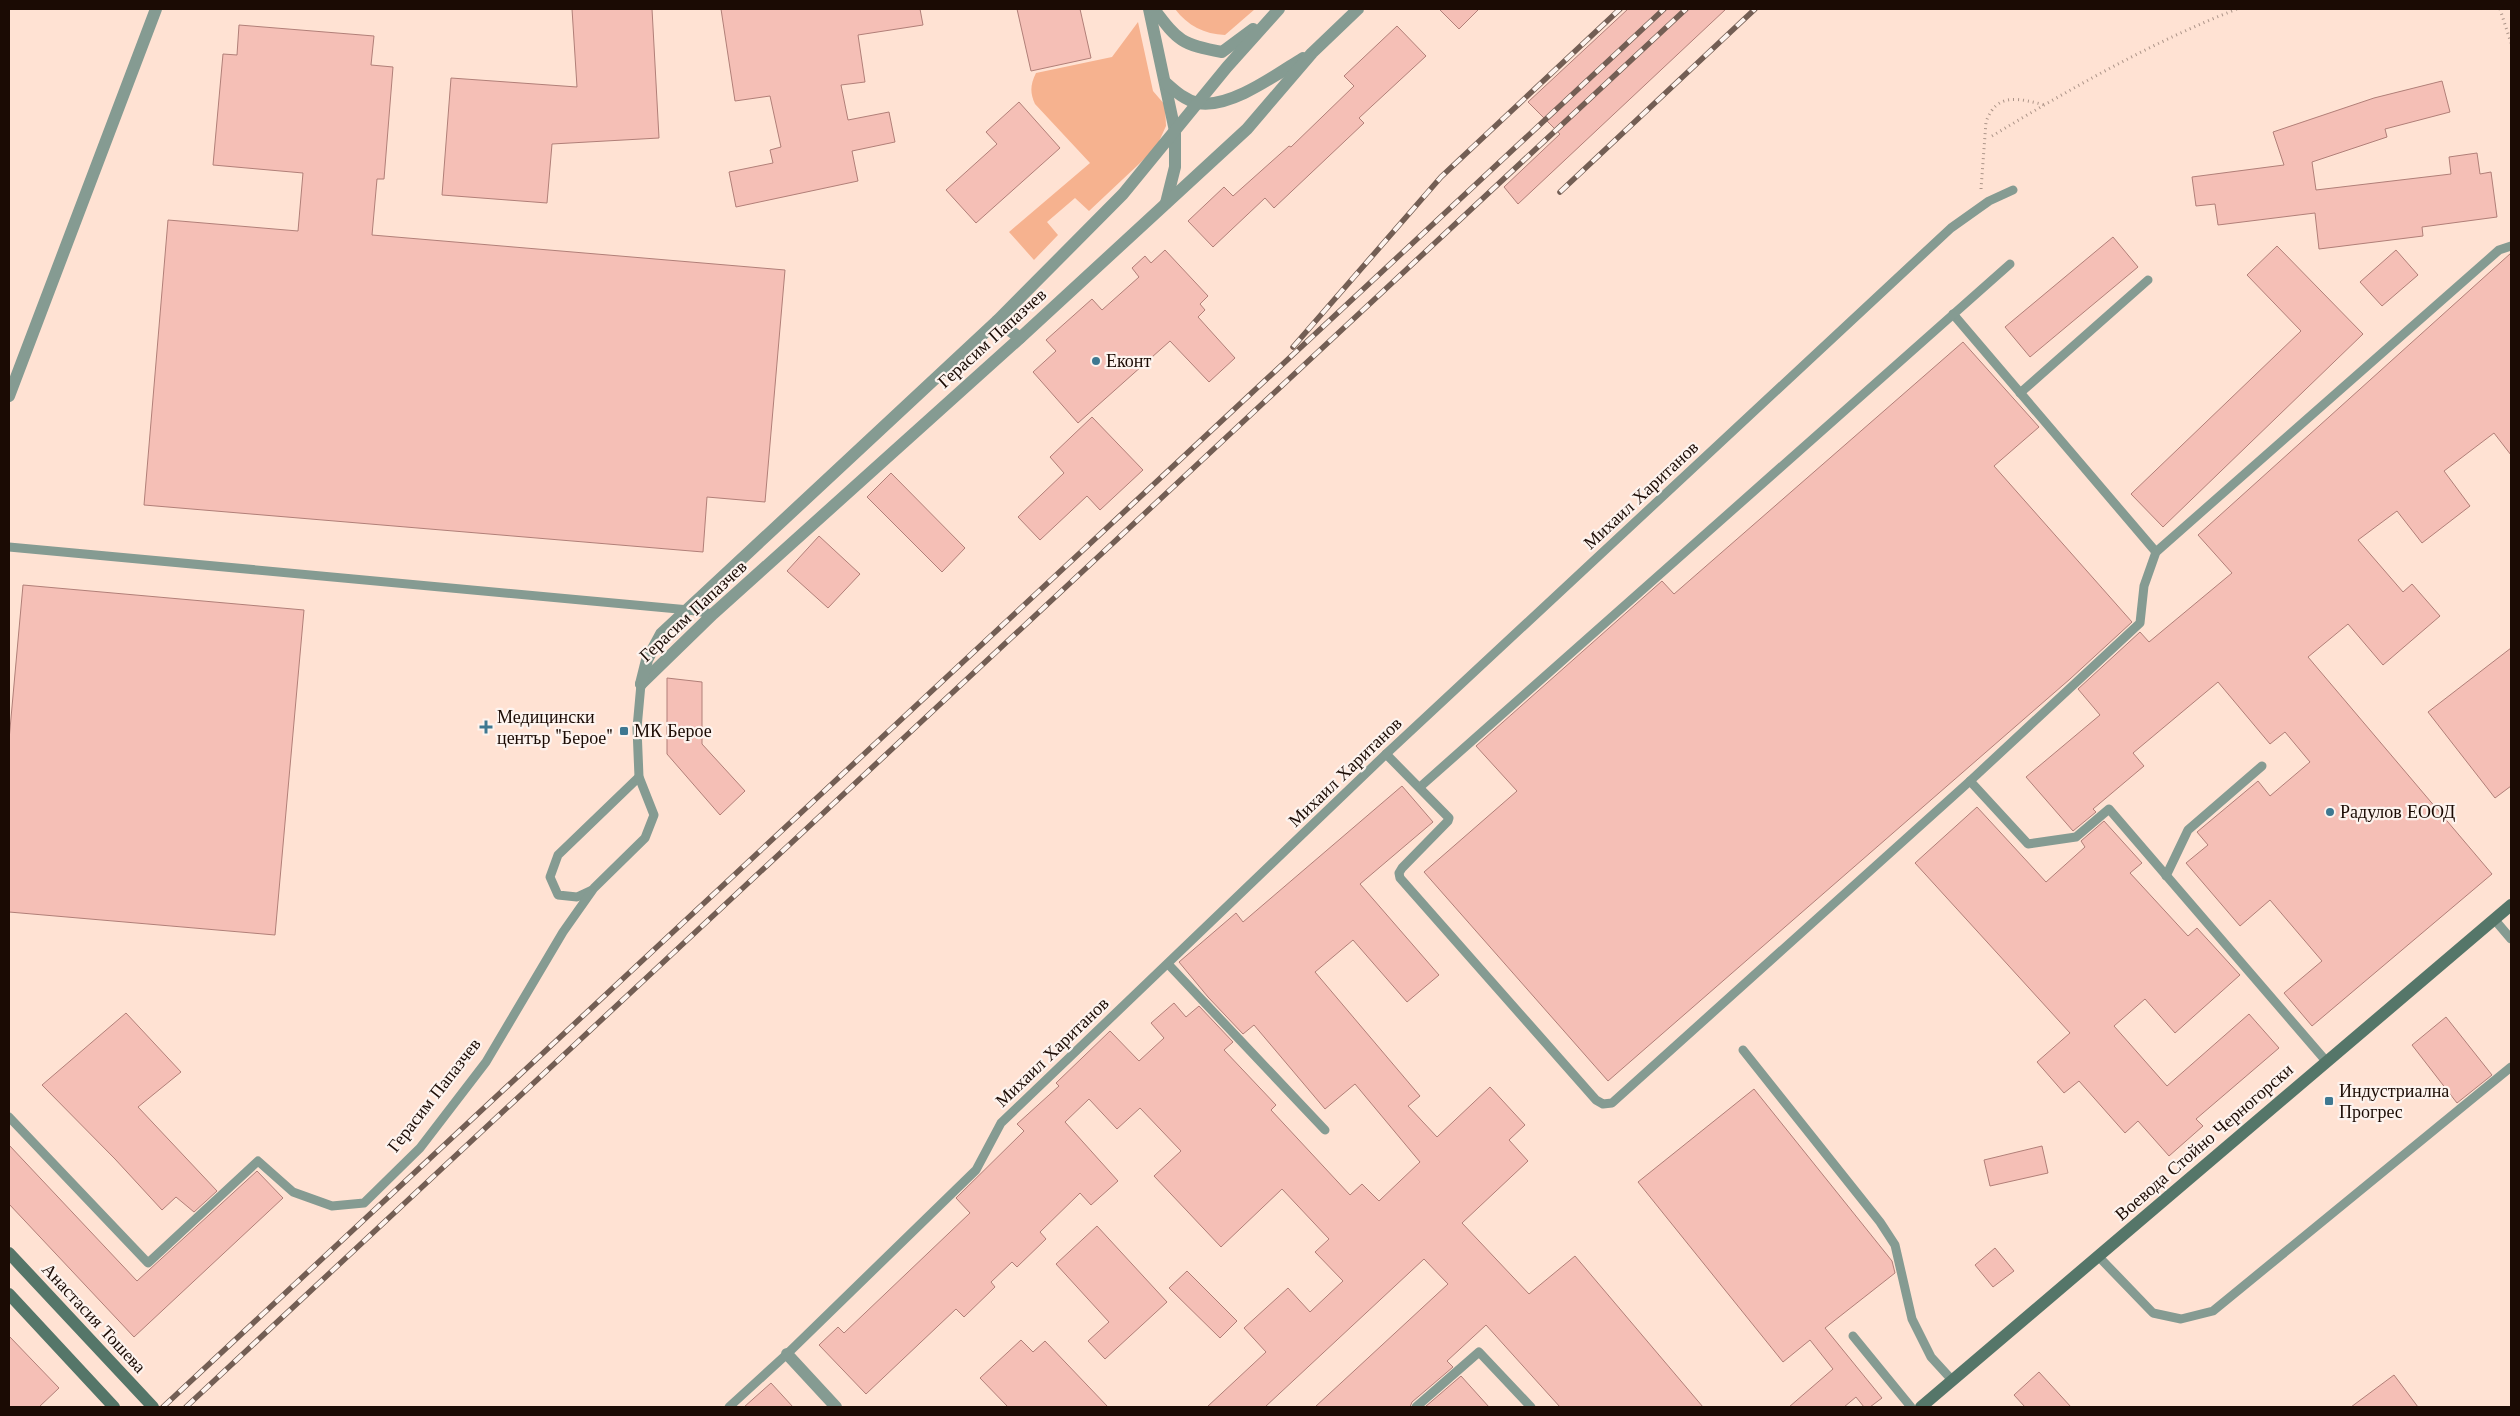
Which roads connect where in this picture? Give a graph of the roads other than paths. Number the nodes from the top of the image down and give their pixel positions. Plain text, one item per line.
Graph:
1 (156, 9) edge
2 (1149, 9) edge
3 (1154, 9) edge
4 (1358, 9) edge
5 (1276, 12) edge
6 (1312, 53) junction
7 (1166, 83) junction
8 (1198, 103) junction
9 (1175, 131) junction
10 (2014, 190) dead end
11 (1166, 203) junction
12 (2511, 246) edge
13 (2010, 264) dead end
14 (2148, 280) dead end
15 (1953, 314) junction
16 (997, 321) junction
17 (1020, 338) junction
18 (2020, 393) junction
19 (9, 396) edge
20 (9, 547) edge
21 (2156, 552) junction
22 (689, 610) junction
23 (713, 614) junction
24 (641, 684) junction
25 (1386, 754) junction
26 (2262, 766) dead end
27 (639, 777) junction
28 (1970, 781) junction
29 (1420, 787) junction
30 (2166, 876) junction
31 (594, 888) junction
32 (2511, 905) edge
33 (2494, 920) junction
34 (2511, 939) edge
35 (1168, 964) junction
36 (1743, 1050) dead end
37 (2326, 1060) junction
38 (2511, 1066) edge
39 (9, 1117) edge
40 (1325, 1130) dead end
41 (9, 1253) edge
42 (2098, 1256) junction
43 (9, 1294) edge
44 (1853, 1336) dead end
45 (787, 1354) junction
46 (1952, 1380) junction
47 (114, 1407) edge
48 (153, 1407) edge
49 (729, 1407) edge
50 (836, 1407) edge
51 (1416, 1407) edge
52 (1531, 1407) edge
53 (1911, 1407) edge
54 (1920, 1407) edge

1 - 19 street
2 - 7 street
3 - 5 street
4 - 6 street, Герасим Папазчев
5 - 8 street, Герасим Папазчев
6 - 8 street
6 - 11 street, Герасим Папазчев
7 - 8 street
7 - 9 street
8 - 9 street, Герасим Папазчев
9 - 11 street
9 - 16 street, Герасим Папазчев
10 - 25 lane, Михаил Хаританов
11 - 17 street, Герасим Папазчев
12 - 21 lane
13 - 15 lane
14 - 18 lane
15 - 18 lane
15 - 29 lane
16 - 17 street
16 - 22 street, Герасим Папазчев
17 - 23 street, Герасим Папазчев
18 - 21 lane
20 - 22 lane
21 - 28 lane
22 - 23 lane
22 - 24 street, Герасим Папазчев
23 - 24 street, Герасим Папазчев
24 - 27 lane, Герасим Папазчев
25 - 29 lane
25 - 35 lane, Михаил Хаританов
26 - 30 lane
27 - 31 lane, Герасим Папазчев
27 - 31 lane, Герасим Папазчев
28 - 29 lane
28 - 30 lane
30 - 37 lane
31 - 39 lane, Герасим Папазчев
32 - 33 street, Воевода Стойно Черногорски
33 - 34 lane
33 - 37 street, Воевода Стойно Черногорски
35 - 40 lane
35 - 45 lane, Михаил Хаританов
36 - 46 lane
37 - 42 street, Воевода Стойно Черногорски
38 - 42 lane
41 - 48 street, Анастасия Тошева
42 - 46 street, Воевода Стойно Черногорски
43 - 47 street
44 - 53 lane
45 - 49 lane, Михаил Хаританов
45 - 50 street
46 - 54 street, Воевода Стойно Черногорски
51 - 52 lane

